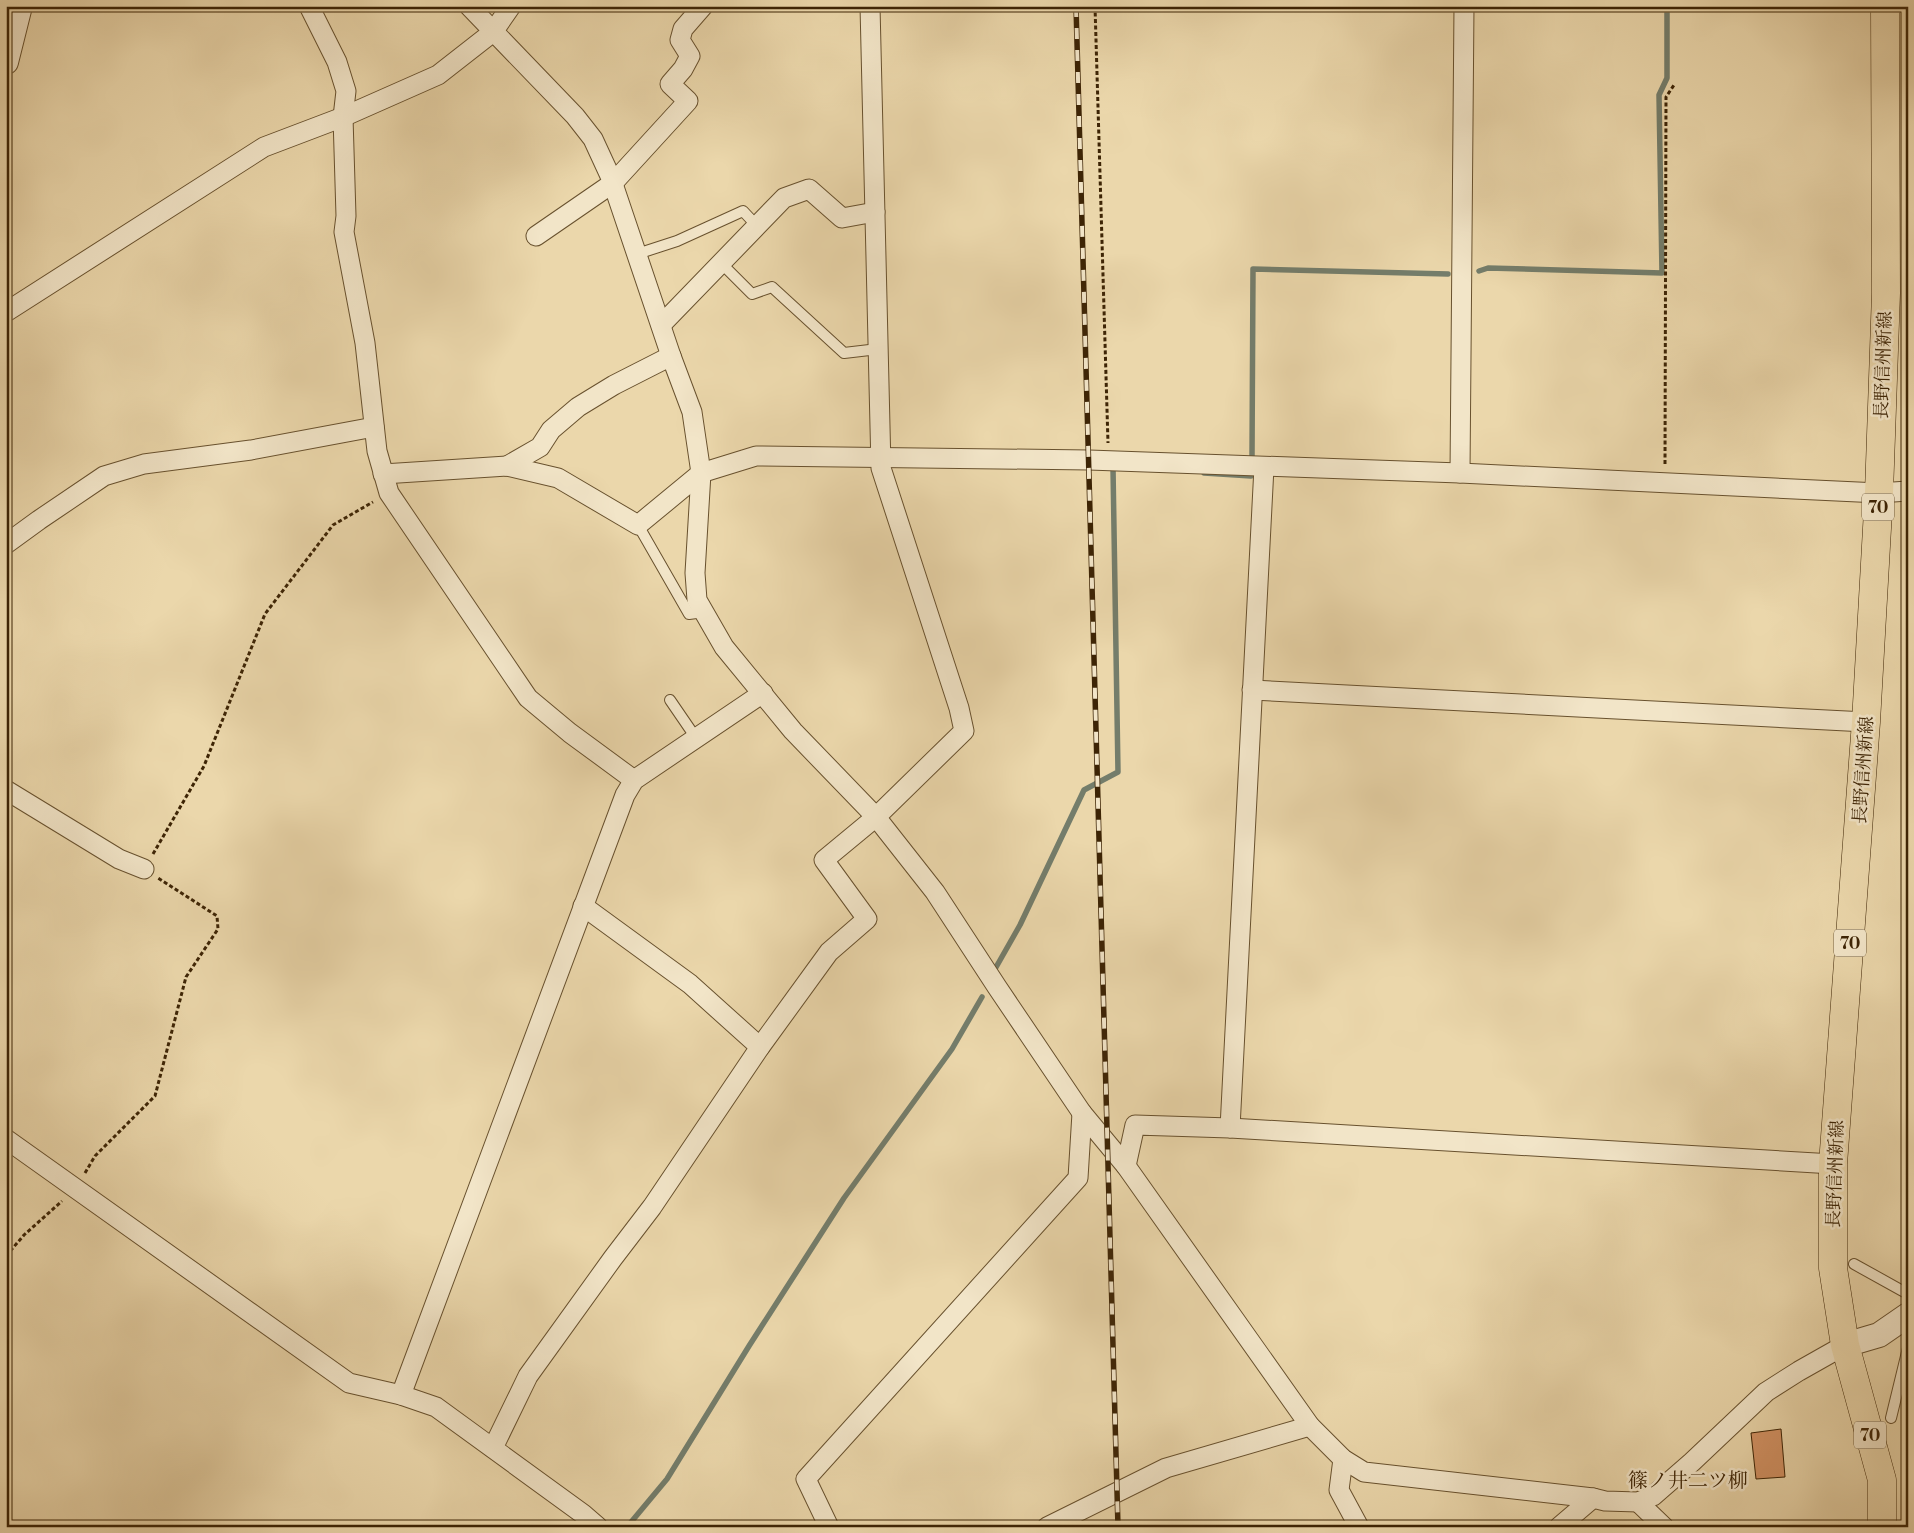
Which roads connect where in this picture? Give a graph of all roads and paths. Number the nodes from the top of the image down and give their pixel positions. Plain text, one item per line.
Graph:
1 (20, 6) edge
2 (309, 6) edge
3 (469, 6) edge
4 (511, 6) edge
5 (703, 6) edge
6 (870, 6) edge
7 (1095, 6) edge
8 (1464, 6) edge
9 (1885, 6) edge
10 (493, 32) junction
11 (6, 62) edge
12 (1674, 85) dead end
13 (343, 117) junction
14 (613, 183) junction
15 (875, 212) junction
16 (757, 226) junction
17 (536, 236) dead end
18 (637, 254) junction
19 (721, 263) junction
20 (6, 312) edge
21 (661, 325) junction
22 (878, 349) junction
23 (671, 356) junction
24 (374, 427) junction
25 (881, 457) junction
26 (1108, 461) junction
27 (507, 466) junction
28 (1264, 467) junction
29 (701, 472) junction
30 (1460, 473) junction
31 (383, 474) junction
32 (1665, 482) junction
33 (1908, 491) edge
34 (389, 493) junction
35 (1879, 493) junction
36 (638, 525) junction
37 (6, 544) edge
38 (704, 612) junction
39 (1252, 690) junction
40 (763, 693) junction
41 (670, 700) dead end
42 (1866, 722) junction
43 (696, 738) junction
44 (634, 780) junction
45 (6, 790) edge
46 (876, 817) junction
47 (144, 870) junction
48 (583, 906) junction
49 (760, 1047) junction
50 (1082, 1113) junction
51 (1230, 1128) junction
52 (6, 1139) edge
53 (1833, 1164) junction
54 (1126, 1166) junction
55 (75, 1188) junction
56 (6, 1256) edge
57 (1854, 1264) dead end
58 (1908, 1294) edge
59 (1908, 1315) edge
60 (1846, 1345) junction
61 (1908, 1348) edge
62 (401, 1395) junction
63 (1891, 1418) dead end
64 (1310, 1426) junction
65 (493, 1448) junction
66 (1343, 1459) junction
67 (1593, 1498) junction
68 (1638, 1502) junction
69 (598, 1527) edge
70 (828, 1527) edge
71 (1047, 1527) edge
72 (1359, 1527) edge
73 (1559, 1527) edge
74 (1664, 1527) edge
75 (1882, 1527) edge

1 - 11 street
2 - 13 street
3 - 10 street
4 - 10 street
5 - 14 street
6 - 15 street
7 - 26 path
8 - 30 street
9 - 35 main road, 長野信州新線 / 70
10 - 13 street
10 - 14 street
12 - 32 path
13 - 20 street
13 - 24 street
14 - 17 street
14 - 18 street
15 - 16 street
15 - 22 street
16 - 18 lane
16 - 19 street
18 - 21 street
19 - 21 street
19 - 22 lane
21 - 23 street
22 - 25 street
23 - 27 street
23 - 29 street
24 - 31 street
24 - 37 street
25 - 26 street
25 - 29 street
25 - 46 street
26 - 28 street
27 - 31 street
27 - 36 street
28 - 30 street
28 - 39 street
29 - 36 street
29 - 38 street
30 - 32 street
31 - 34 street
32 - 35 street
33 - 35 street
34 - 44 street
34 - 47 path
35 - 42 main road, 長野信州新線 / 70
36 - 38 lane
38 - 40 street
39 - 42 street
39 - 51 street
40 - 43 street
40 - 46 street
41 - 43 lane
42 - 53 main road, 長野信州新線 / 70
43 - 44 street
44 - 48 street
45 - 47 street
46 - 49 street
46 - 50 street
47 - 55 path
48 - 49 street
48 - 62 street
49 - 65 street
50 - 54 street
50 - 70 street
51 - 53 street
51 - 54 street
52 - 55 street
53 - 60 main road, 長野信州新線 / 70
54 - 64 street
55 - 56 path
55 - 62 street
57 - 58 lane
59 - 60 street
60 - 68 street
60 - 75 main road, 長野信州新線 / 70
61 - 63 lane
62 - 65 street
64 - 66 street
64 - 71 street
65 - 69 street
66 - 67 street
66 - 72 street
67 - 68 street
67 - 73 street
68 - 74 street

